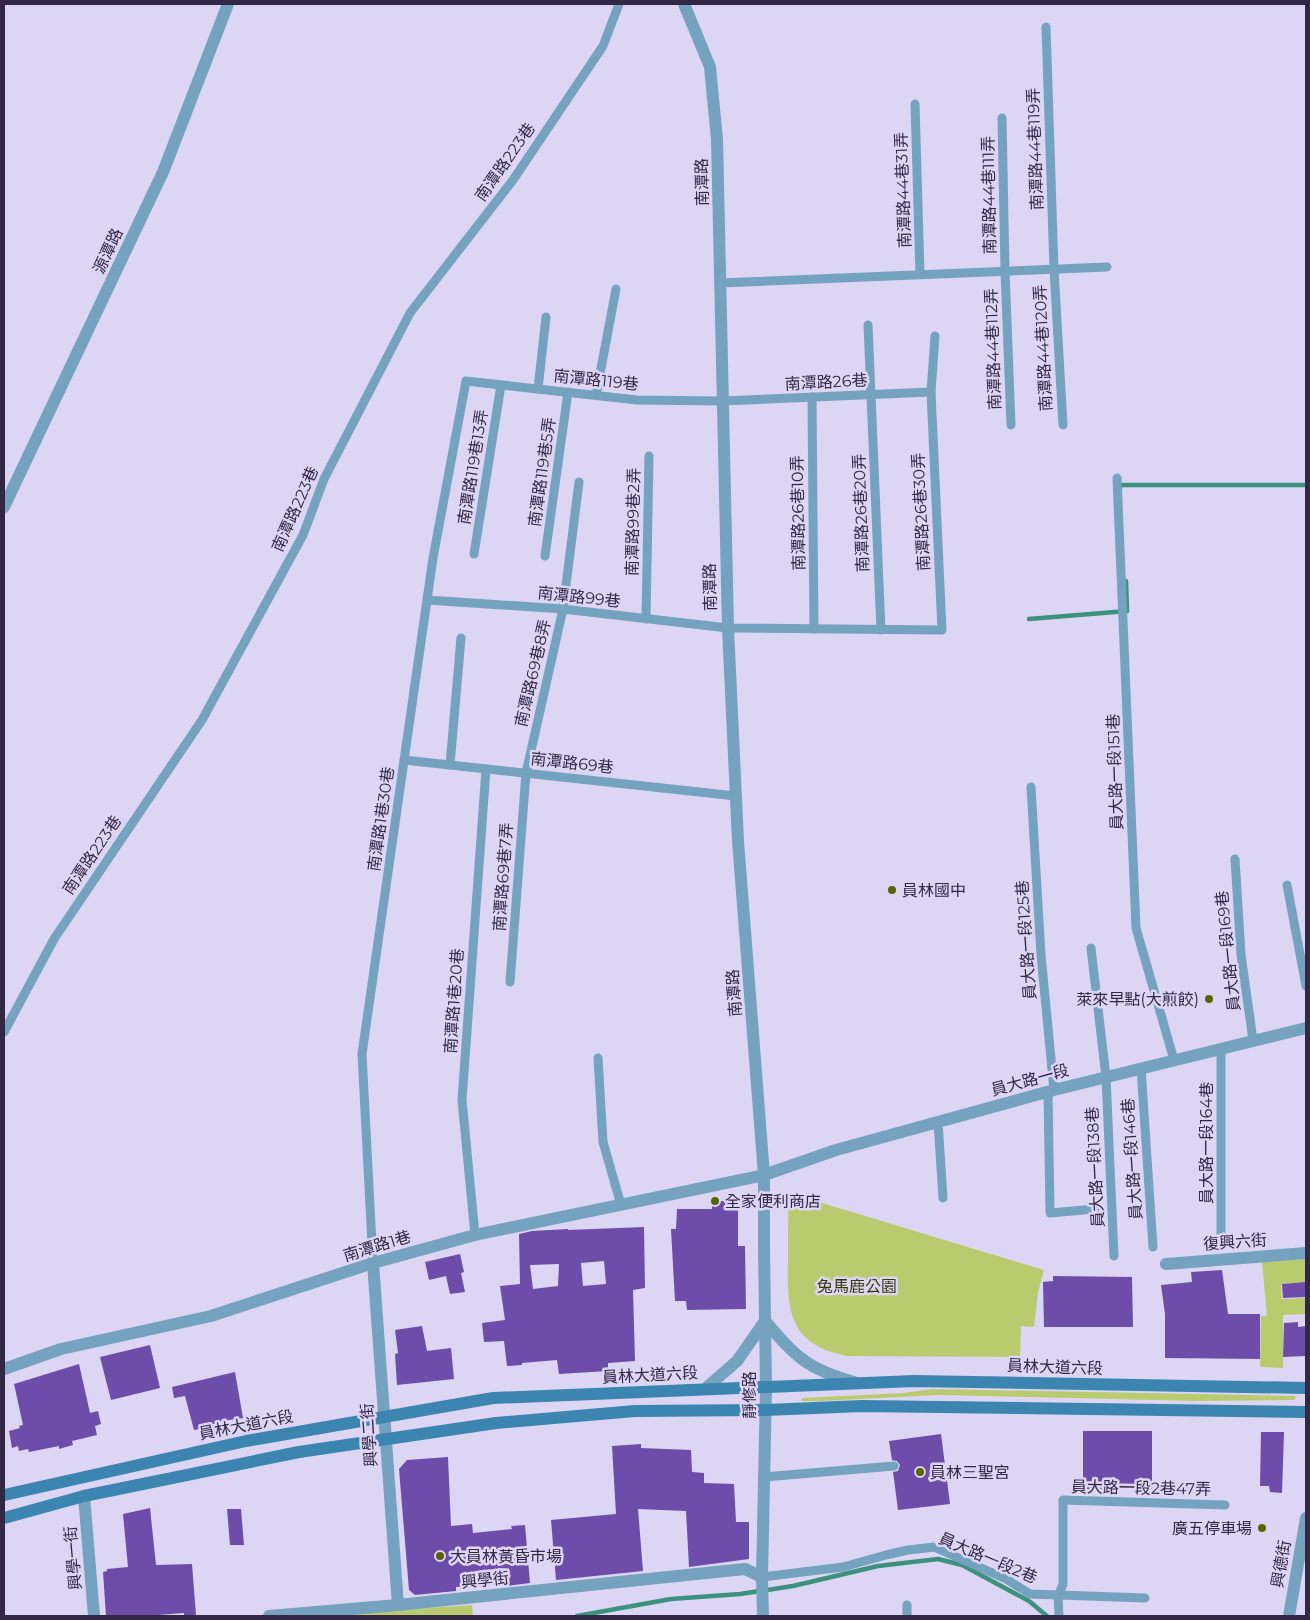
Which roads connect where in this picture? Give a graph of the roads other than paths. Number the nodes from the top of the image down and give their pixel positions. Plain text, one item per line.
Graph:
1 (228, 4) edge
2 (619, 4) edge
3 (684, 4) edge
4 (1046, 27) dead end
5 (915, 104) dead end
6 (1002, 118) dead end
7 (1107, 267) dead end
8 (1054, 269) junction
9 (1005, 271) junction
10 (920, 274) junction
11 (720, 283) junction
12 (616, 290) dead end
13 (546, 317) dead end
14 (868, 325) dead end
15 (935, 336) dead end
16 (466, 381) joint
17 (501, 385) junction
18 (538, 389) junction
19 (568, 392) junction
20 (931, 392) junction
21 (596, 395) junction
22 (871, 395) junction
23 (812, 398) junction
24 (723, 402) junction
25 (1011, 425) dead end
26 (1063, 425) dead end
27 (649, 456) dead end
28 (1117, 478) dead end
29 (579, 482) dead end
30 (4, 507) edge
31 (474, 554) dead end
32 (545, 556) dead end
33 (427, 600) junction
34 (563, 609) junction
35 (646, 618) junction
36 (728, 628) junction
37 (814, 629) junction
38 (881, 630) junction
39 (942, 630) joint
40 (461, 638) dead end
41 (404, 760) junction
42 (450, 764) junction
43 (486, 768) junction
44 (526, 773) junction
45 (1031, 788) dead end
46 (736, 796) junction
47 (1235, 859) dead end
48 (1287, 885) dead end
49 (1091, 948) dead end
50 (510, 982) dead end
51 (1306, 986) edge
52 (1306, 1028) edge
53 (4, 1032) edge
54 (1253, 1040) junction
55 (1220, 1048) junction
56 (598, 1058) dead end
57 (1174, 1060) junction
58 (1141, 1068) junction
59 (1106, 1077) junction
60 (1051, 1092) junction
61 (938, 1122) junction
62 (764, 1174) junction
63 (943, 1198) dead end
64 (621, 1205) junction
65 (1095, 1209) dead end
66 (475, 1235) junction
67 (1221, 1238) dead end
68 (1153, 1247) dead end
69 (1306, 1253) edge
70 (1114, 1256) dead end
71 (374, 1263) junction
72 (1166, 1264) dead end
73 (765, 1321) junction
74 (4, 1369) edge
75 (859, 1383) junction
76 (766, 1388) junction
77 (1306, 1388) edge
78 (705, 1389) junction
79 (766, 1410) junction
80 (1306, 1412) edge
81 (384, 1416) junction
82 (386, 1440) junction
83 (894, 1466) dead end
84 (764, 1477) junction
85 (4, 1495) edge
86 (84, 1496) junction
87 (1225, 1505) dead end
88 (4, 1518) edge
89 (1306, 1518) edge
90 (1303, 1549) edge
91 (762, 1576) junction
92 (1058, 1596) junction
93 (1145, 1598) dead end
94 (398, 1605) junction
95 (907, 1605) dead end
96 (94, 1616) edge
97 (269, 1616) edge
98 (762, 1616) edge
99 (906, 1616) edge
100 (1059, 1616) edge
101 (1289, 1616) edge

1 - 30 street, 源潭路
2 - 53 lane, 南潭路223巷
3 - 11 street, 南潭路
4 - 8 lane, 南潭路44巷119弄
5 - 10 lane, 南潭路44巷31弄
6 - 9 lane, 南潭路44巷111弄
7 - 8 lane
8 - 9 lane
8 - 26 lane, 南潭路44巷120弄
9 - 10 lane
9 - 25 lane, 南潭路44巷112弄
10 - 11 lane
11 - 24 street, 南潭路
12 - 21 lane
13 - 18 lane
14 - 22 lane, 南潭路26巷20弄
15 - 20 lane, 南潭路26巷30弄
16 - 17 lane, 南潭路119巷
16 - 33 lane, 南潭路1巷30巷
17 - 18 lane, 南潭路119巷
17 - 31 lane, 南潭路119巷13弄
18 - 19 lane, 南潭路119巷
19 - 21 lane, 南潭路119巷
19 - 32 lane, 南潭路119巷5弄
20 - 22 lane, 南潭路26巷
20 - 39 lane, 南潭路26巷30弄
21 - 24 lane, 南潭路119巷
22 - 23 lane, 南潭路26巷
22 - 38 lane, 南潭路26巷20弄
23 - 24 lane, 南潭路26巷
23 - 37 lane, 南潭路26巷10弄
24 - 36 street, 南潭路
27 - 35 lane, 南潭路99巷2弄
28 - 57 lane, 員大路一段151巷
29 - 34 lane, 南潭路69巷8弄
33 - 34 lane, 南潭路99巷
33 - 41 lane, 南潭路1巷30巷
34 - 35 lane, 南潭路99巷
34 - 44 lane, 南潭路69巷8弄
35 - 36 lane, 南潭路99巷
36 - 37 lane, 南潭路99巷
36 - 46 street, 南潭路
37 - 38 lane, 南潭路99巷
38 - 39 lane, 南潭路99巷
40 - 42 lane
41 - 42 lane, 南潭路69巷
41 - 71 lane, 南潭路1巷30巷
42 - 43 lane, 南潭路69巷
43 - 44 lane, 南潭路69巷
43 - 66 lane, 南潭路1巷20巷
44 - 46 lane, 南潭路69巷
44 - 50 lane, 南潭路69巷7弄
45 - 60 lane, 員大路一段125巷
46 - 62 street, 南潭路
47 - 54 lane, 員大路一段169巷
48 - 51 lane
49 - 59 lane, 員大路一段138巷
52 - 54 street, 員大路一段
54 - 55 street, 員大路一段
55 - 57 street, 員大路一段
55 - 67 lane, 員大路一段164巷
56 - 64 lane
57 - 58 street, 員大路一段
58 - 59 street, 員大路一段
58 - 68 lane, 員大路一段146巷
59 - 60 street, 員大路一段
59 - 70 lane, 員大路一段138巷
60 - 61 street, 員大路一段
60 - 65 lane, 員大路一段125巷
61 - 62 street, 員大路一段
61 - 63 lane
62 - 64 street, 南潭路1巷
62 - 73 street, 靜修路
64 - 66 street, 南潭路1巷
66 - 71 street, 南潭路1巷
69 - 72 street, 復興六街
71 - 74 street, 南潭路1巷
71 - 81 street, 興學二街
73 - 75 street
73 - 76 street, 靜修路
73 - 78 street
75 - 76 main road, 員林大道六段
75 - 77 main road, 員林大道六段
76 - 78 main road, 員林大道六段
76 - 79 street, 靜修路
78 - 81 main road, 員林大道六段
79 - 80 main road
79 - 82 main road
79 - 84 street, 靜修路
81 - 82 street, 興學二街
81 - 85 main road, 員林大道六段
82 - 86 main road
82 - 94 street, 興學二街
83 - 84 lane
84 - 91 street, 靜修路
86 - 88 main road
86 - 96 street, 興學一街
87 - 92 lane, 員大路一段2巷47弄
89 - 90 street, 興德街
90 - 101 street, 興德街
91 - 92 lane, 員大路一段2巷
91 - 94 street, 興學街
91 - 98 street, 靜修路
92 - 93 lane, 員大路一段2巷
92 - 100 lane
94 - 97 street, 興學街
95 - 99 lane

